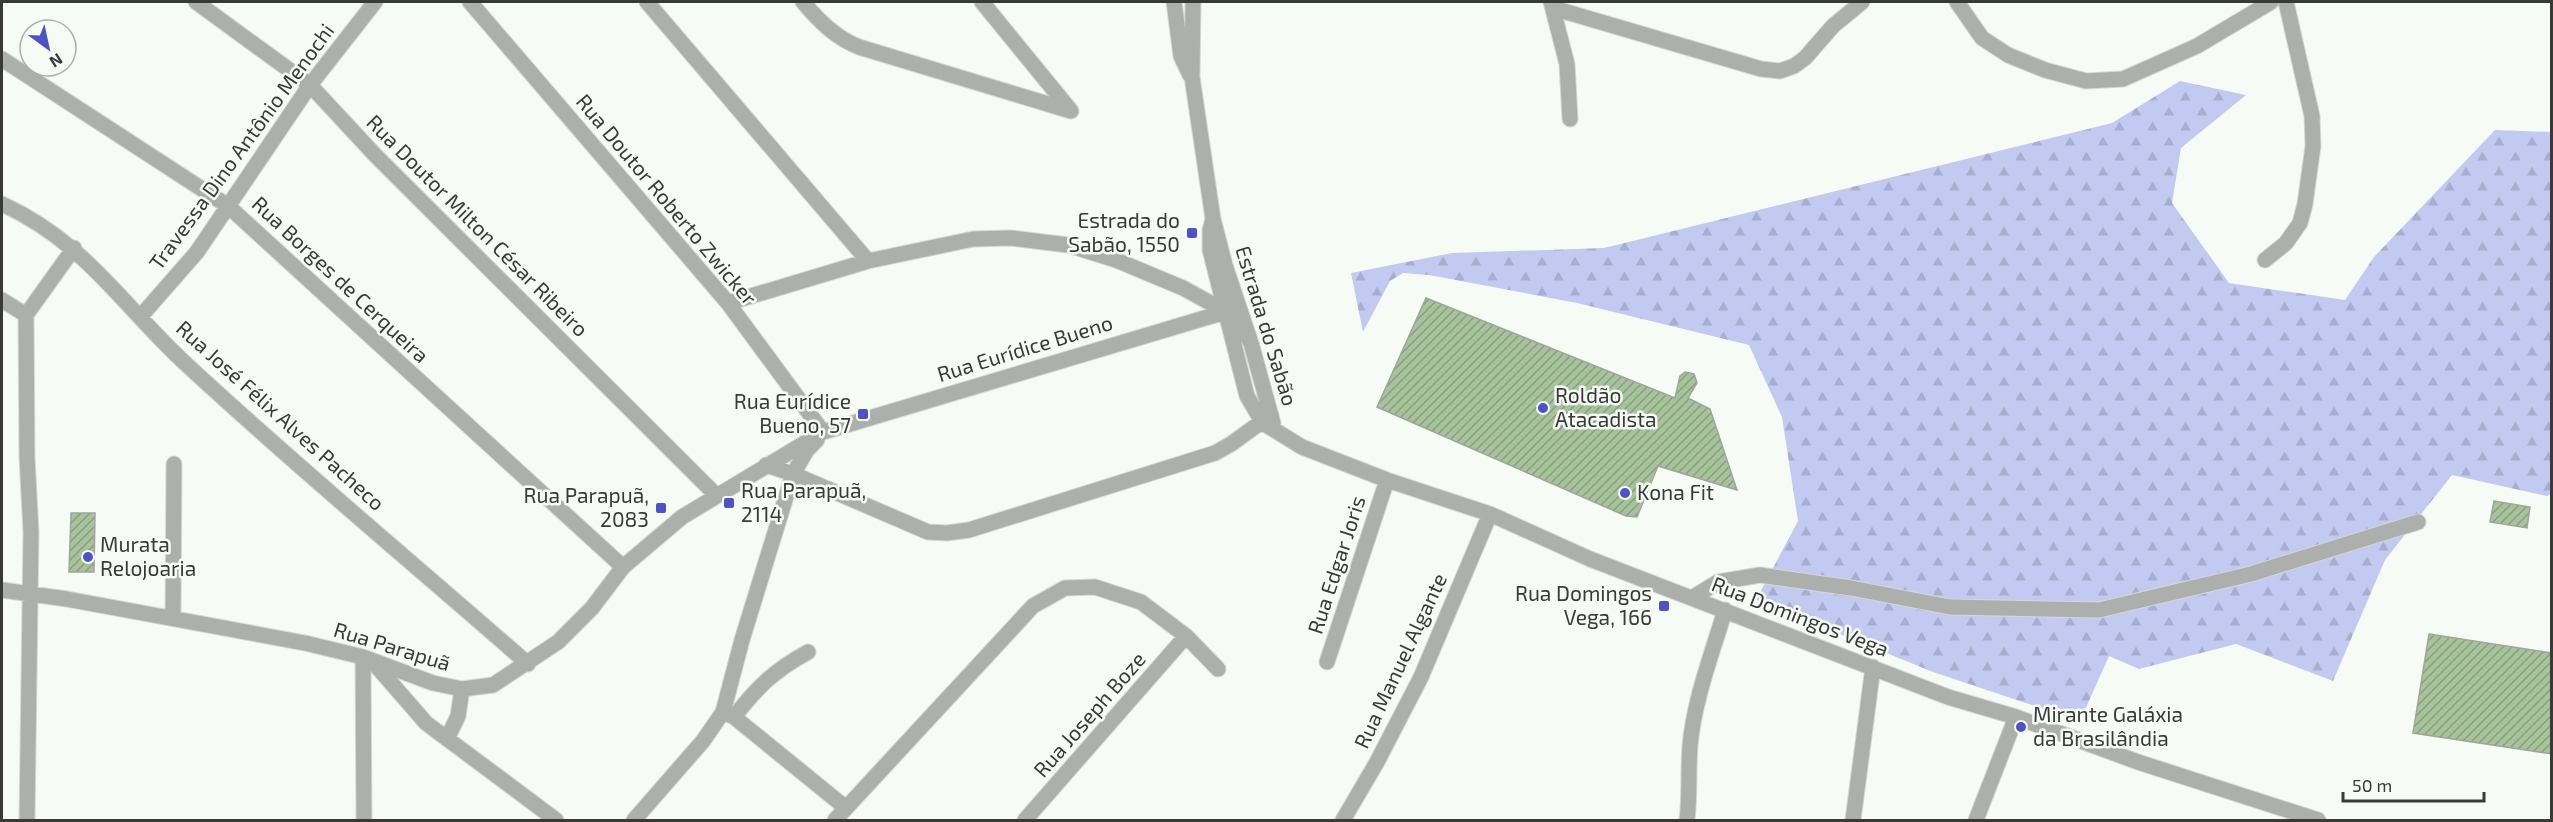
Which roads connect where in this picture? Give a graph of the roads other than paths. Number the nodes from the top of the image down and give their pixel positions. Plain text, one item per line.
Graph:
1 (196, 2) edge
2 (375, 2) edge
3 (470, 2) edge
4 (647, 2) edge
5 (802, 2) edge
6 (982, 2) edge
7 (1174, 2) edge
8 (1193, 2) edge
9 (1862, 2) edge
10 (1957, 2) edge
11 (2271, 2) edge
12 (2286, 2) edge
13 (1552, 5) edge
14 (2, 59) edge
15 (1192, 77) junction
16 (310, 85) junction
17 (1570, 119) dead end
18 (2, 204) edge
19 (228, 206) junction
20 (1213, 219) junction
21 (74, 249) junction
22 (2265, 260) dead end
23 (868, 261) junction
24 (2, 300) edge
25 (728, 303) junction
26 (1225, 312) junction
27 (26, 315) junction
28 (141, 316) junction
29 (1251, 343) junction
30 (1267, 419) junction
31 (830, 429) junction
32 (1276, 432) joint
33 (174, 464) dead end
34 (766, 465) junction
35 (793, 474) junction
36 (1387, 480) junction
37 (716, 495) junction
38 (1490, 514) junction
39 (2418, 522) dead end
40 (623, 567) junction
41 (2, 590) edge
42 (29, 594) junction
43 (1692, 598) junction
44 (1725, 610) junction
45 (173, 618) junction
46 (1186, 636) junction
47 (808, 652) dead end
48 (367, 659) junction
49 (1327, 662) dead end
50 (528, 664) junction
51 (1874, 667) junction
52 (1218, 669) dead end
53 (462, 689) junction
54 (728, 715) junction
55 (2016, 717) junction
56 (447, 739) junction
57 (846, 808) junction
58 (27, 820) edge
59 (364, 820) edge
60 (556, 820) edge
61 (634, 820) edge
62 (835, 820) edge
63 (1025, 820) edge
64 (1343, 820) edge
65 (1687, 820) edge
66 (1853, 820) edge
67 (1976, 820) edge
68 (2318, 820) edge

1 - 16 street, Rua Doutor Milton César Ribeiro
2 - 16 street, Travessa Dino Antônio Menochi
3 - 25 street, Rua Doutor Roberto Zwicker
4 - 23 street
5 - 6 street
7 - 15 street, Estrada do Sabão
8 - 15 street, Estrada do Sabão
9 - 13 street
10 - 11 street
12 - 22 street
13 - 17 street
14 - 19 street, Rua Borges de Cerqueira
15 - 20 street, Estrada do Sabão
16 - 19 street, Travessa Dino Antônio Menochi
16 - 37 street, Rua Doutor Milton César Ribeiro
18 - 21 street, Rua José Félix Alves Pacheco
19 - 28 street, Travessa Dino Antônio Menochi
19 - 40 street, Rua Borges de Cerqueira
20 - 26 street, Estrada do Sabão
20 - 29 street, Estrada do Sabão
21 - 27 street
21 - 28 street, Rua José Félix Alves Pacheco
23 - 25 street
23 - 26 street
24 - 27 street
25 - 31 street, Rua Doutor Roberto Zwicker
26 - 29 street
26 - 30 street, Estrada do Sabão
26 - 31 street, Rua Eurídice Bueno
27 - 42 street
28 - 50 street, Rua José Félix Alves Pacheco
29 - 30 street, Estrada do Sabão
30 - 32 street, Estrada do Sabão
30 - 35 street
31 - 34 street, Rua Eurídice Bueno
31 - 35 street, Rua Eurídice Bueno
32 - 36 street, Rua Domingos Vega
33 - 45 street
34 - 35 street
34 - 37 street, Rua Parapuã
35 - 54 street, Rua Eurídice Bueno
36 - 38 street, Rua Domingos Vega
36 - 49 street, Rua Edgar Joris
37 - 40 street, Rua Parapuã
38 - 43 street, Rua Domingos Vega
38 - 64 street, Rua Manuel Algante
39 - 43 street
40 - 50 street, Rua Parapuã
41 - 42 street, Rua Parapuã
42 - 45 street, Rua Parapuã
42 - 58 street
43 - 44 street, Rua Domingos Vega
44 - 51 street, Rua Domingos Vega
44 - 65 street
45 - 48 street, Rua Parapuã
46 - 52 street
46 - 57 street
46 - 63 street, Rua Joseph Boze
47 - 54 street
48 - 53 street, Rua Parapuã
48 - 56 street
48 - 59 street
50 - 53 street, Rua Parapuã
51 - 55 street, Rua Domingos Vega
51 - 66 street
53 - 56 street
54 - 57 street
54 - 61 street
55 - 67 street
55 - 68 street, Rua Domingos Vega
56 - 60 street
57 - 62 street

